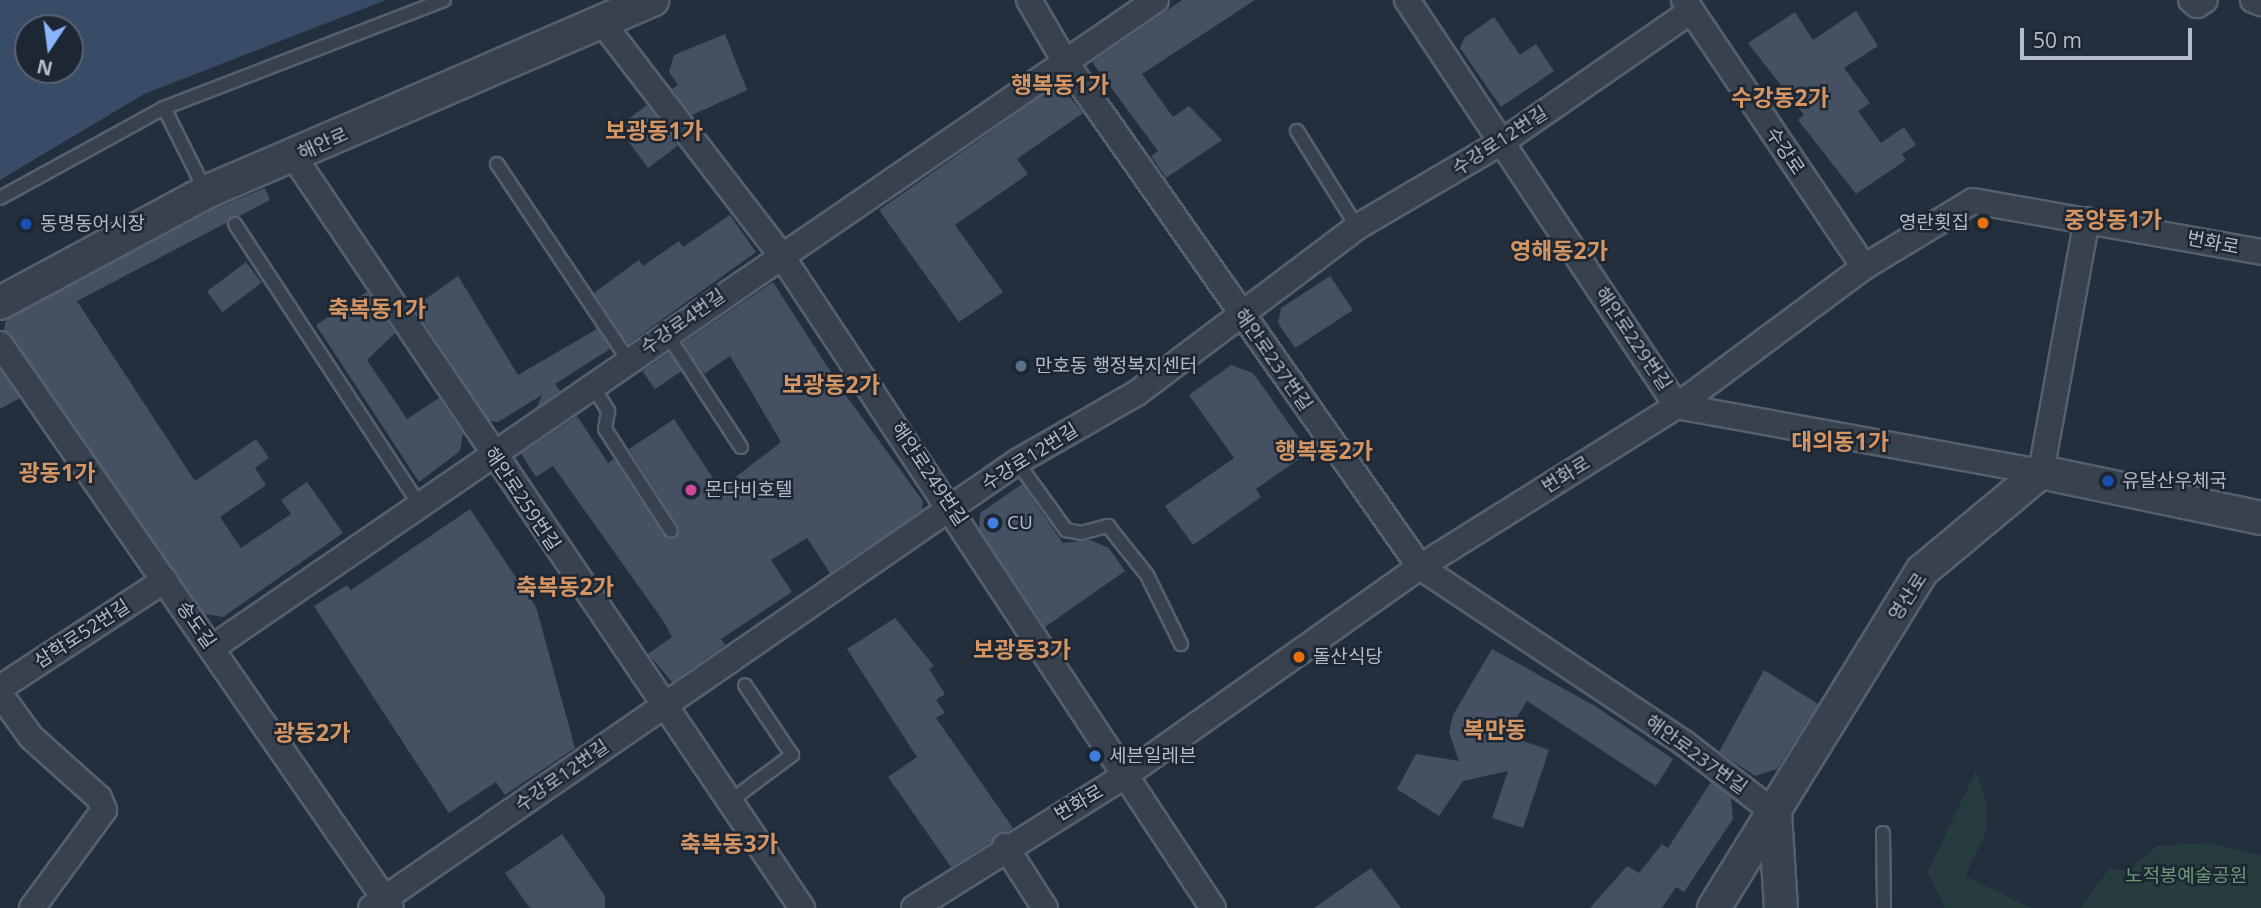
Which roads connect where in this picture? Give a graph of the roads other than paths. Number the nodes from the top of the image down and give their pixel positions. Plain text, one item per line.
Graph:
1 (444, 0) edge
2 (652, 0) edge
3 (1029, 0) edge
4 (1156, 0) edge
5 (1407, 0) edge
6 (2191, 0) edge
7 (2205, 0) edge
8 (2253, 0) edge
9 (2261, 3) edge
10 (1687, 5) edge
11 (601, 21) junction
12 (1064, 60) junction
13 (164, 108) junction
14 (1297, 131) dead end
15 (1502, 142) junction
16 (294, 157) junction
17 (498, 164) dead end
18 (206, 191) junction
19 (0, 198) edge
20 (2088, 220) junction
21 (235, 224) dead end
22 (1357, 227) junction
23 (2261, 252) edge
24 (781, 255) junction
25 (1864, 267) junction
26 (0, 303) edge
27 (1243, 318) junction
28 (667, 334) junction
29 (0, 344) edge
30 (628, 360) junction
31 (592, 385) junction
32 (1677, 406) junction
33 (741, 447) dead end
34 (492, 454) junction
35 (1017, 462) junction
36 (2041, 472) junction
37 (419, 504) junction
38 (952, 507) junction
39 (2261, 517) edge
40 (671, 531) dead end
41 (1420, 567) junction
42 (165, 580) junction
43 (1181, 644) dead end
44 (212, 648) junction
45 (745, 685) dead end
46 (0, 688) edge
47 (0, 694) edge
48 (664, 706) junction
49 (1124, 777) junction
50 (729, 802) junction
51 (1775, 813) junction
52 (1883, 832) dead end
53 (1005, 846) junction
54 (382, 905) edge
55 (32, 908) edge
56 (802, 908) edge
57 (914, 908) edge
58 (1045, 908) edge
59 (1213, 908) edge
60 (1714, 908) edge
61 (1781, 908) edge
62 (1884, 908) edge

1 - 13 lane
2 - 11 street, 해안로
3 - 12 street, 해안로237번길
4 - 12 street, 수강로4번길
5 - 15 street, 해안로229번길
6 - 7 street
8 - 9 street
10 - 15 street, 수강로12번길
10 - 25 street, 수강로
11 - 16 street, 해안로
11 - 24 street, 해안로249번길
12 - 24 street, 수강로4번길
12 - 27 street, 해안로237번길
13 - 18 lane
13 - 19 lane
14 - 22 lane
15 - 22 street, 수강로12번길
15 - 32 street, 해안로229번길
16 - 18 street, 해안로
16 - 34 street, 해안로259번길
17 - 30 lane
18 - 26 street, 해안로
20 - 23 street, 번화로
20 - 25 street, 번화로
20 - 36 street
21 - 37 lane
22 - 27 street, 수강로12번길
24 - 28 street, 수강로4번길
24 - 38 street, 해안로249번길
25 - 32 street, 번화로
27 - 35 street, 수강로12번길
27 - 41 street, 해안로237번길
28 - 30 street, 수강로4번길
28 - 33 lane
29 - 42 street, 송도길
30 - 31 street, 수강로4번길
31 - 34 street, 수강로4번길
31 - 40 lane
32 - 36 street, 해안로229번길
32 - 41 street, 번화로
34 - 37 street, 수강로4번길
34 - 48 street, 해안로259번길
35 - 38 street, 수강로12번길
35 - 43 lane
36 - 39 street
36 - 51 street, 영산로
37 - 44 street, 수강로4번길
38 - 48 street, 수강로12번길
38 - 49 street, 해안로249번길
41 - 49 street, 번화로
41 - 51 street, 해안로237번길
42 - 44 street, 송도길
42 - 46 street, 삼학로52번길
44 - 54 street, 송도길
45 - 50 lane
47 - 55 street
48 - 50 street, 해안로259번길
48 - 54 street, 수강로12번길
49 - 53 street, 번화로
49 - 59 street, 해안로249번길
50 - 56 street, 해안로259번길
51 - 60 street, 영산로
51 - 61 street
52 - 62 lane
53 - 57 street, 번화로
53 - 58 street

